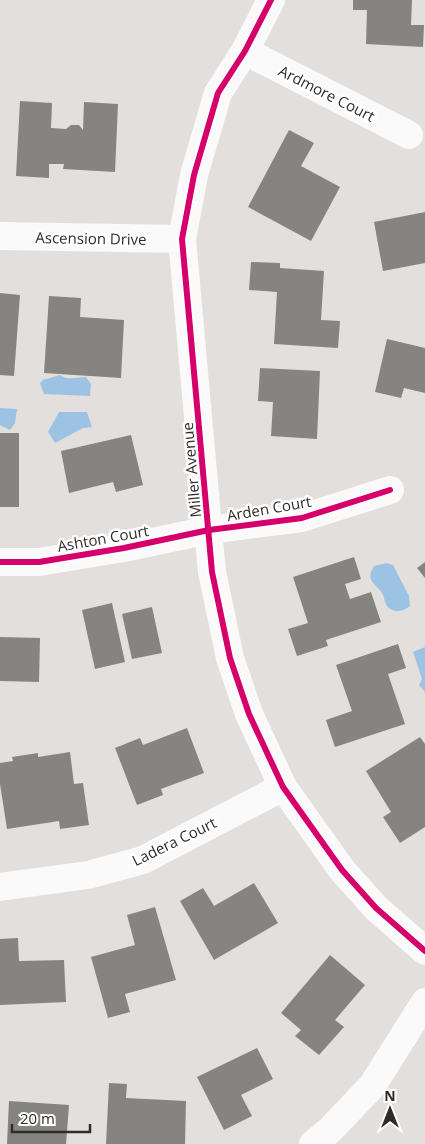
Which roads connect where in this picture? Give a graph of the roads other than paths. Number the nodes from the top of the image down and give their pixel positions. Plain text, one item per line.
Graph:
1 (271, 0) edge
2 (245, 51) junction
3 (409, 134) dead end
4 (0, 236) edge
5 (182, 239) junction
6 (390, 490) dead end
7 (209, 530) junction
8 (0, 562) edge
9 (283, 787) junction
10 (0, 887) edge
11 (425, 951) edge
12 (425, 1002) edge
13 (313, 1144) edge

1 - 2 street, Miller Avenue
2 - 3 street, Ardmore Court
2 - 5 street, Miller Avenue
4 - 5 street, Ascension Drive
5 - 7 street, Miller Avenue
6 - 7 street, Arden Court
7 - 8 street, Ashton Court
7 - 9 street, Miller Avenue
9 - 10 street, Ladera Court
9 - 11 street, Miller Avenue
12 - 13 street

